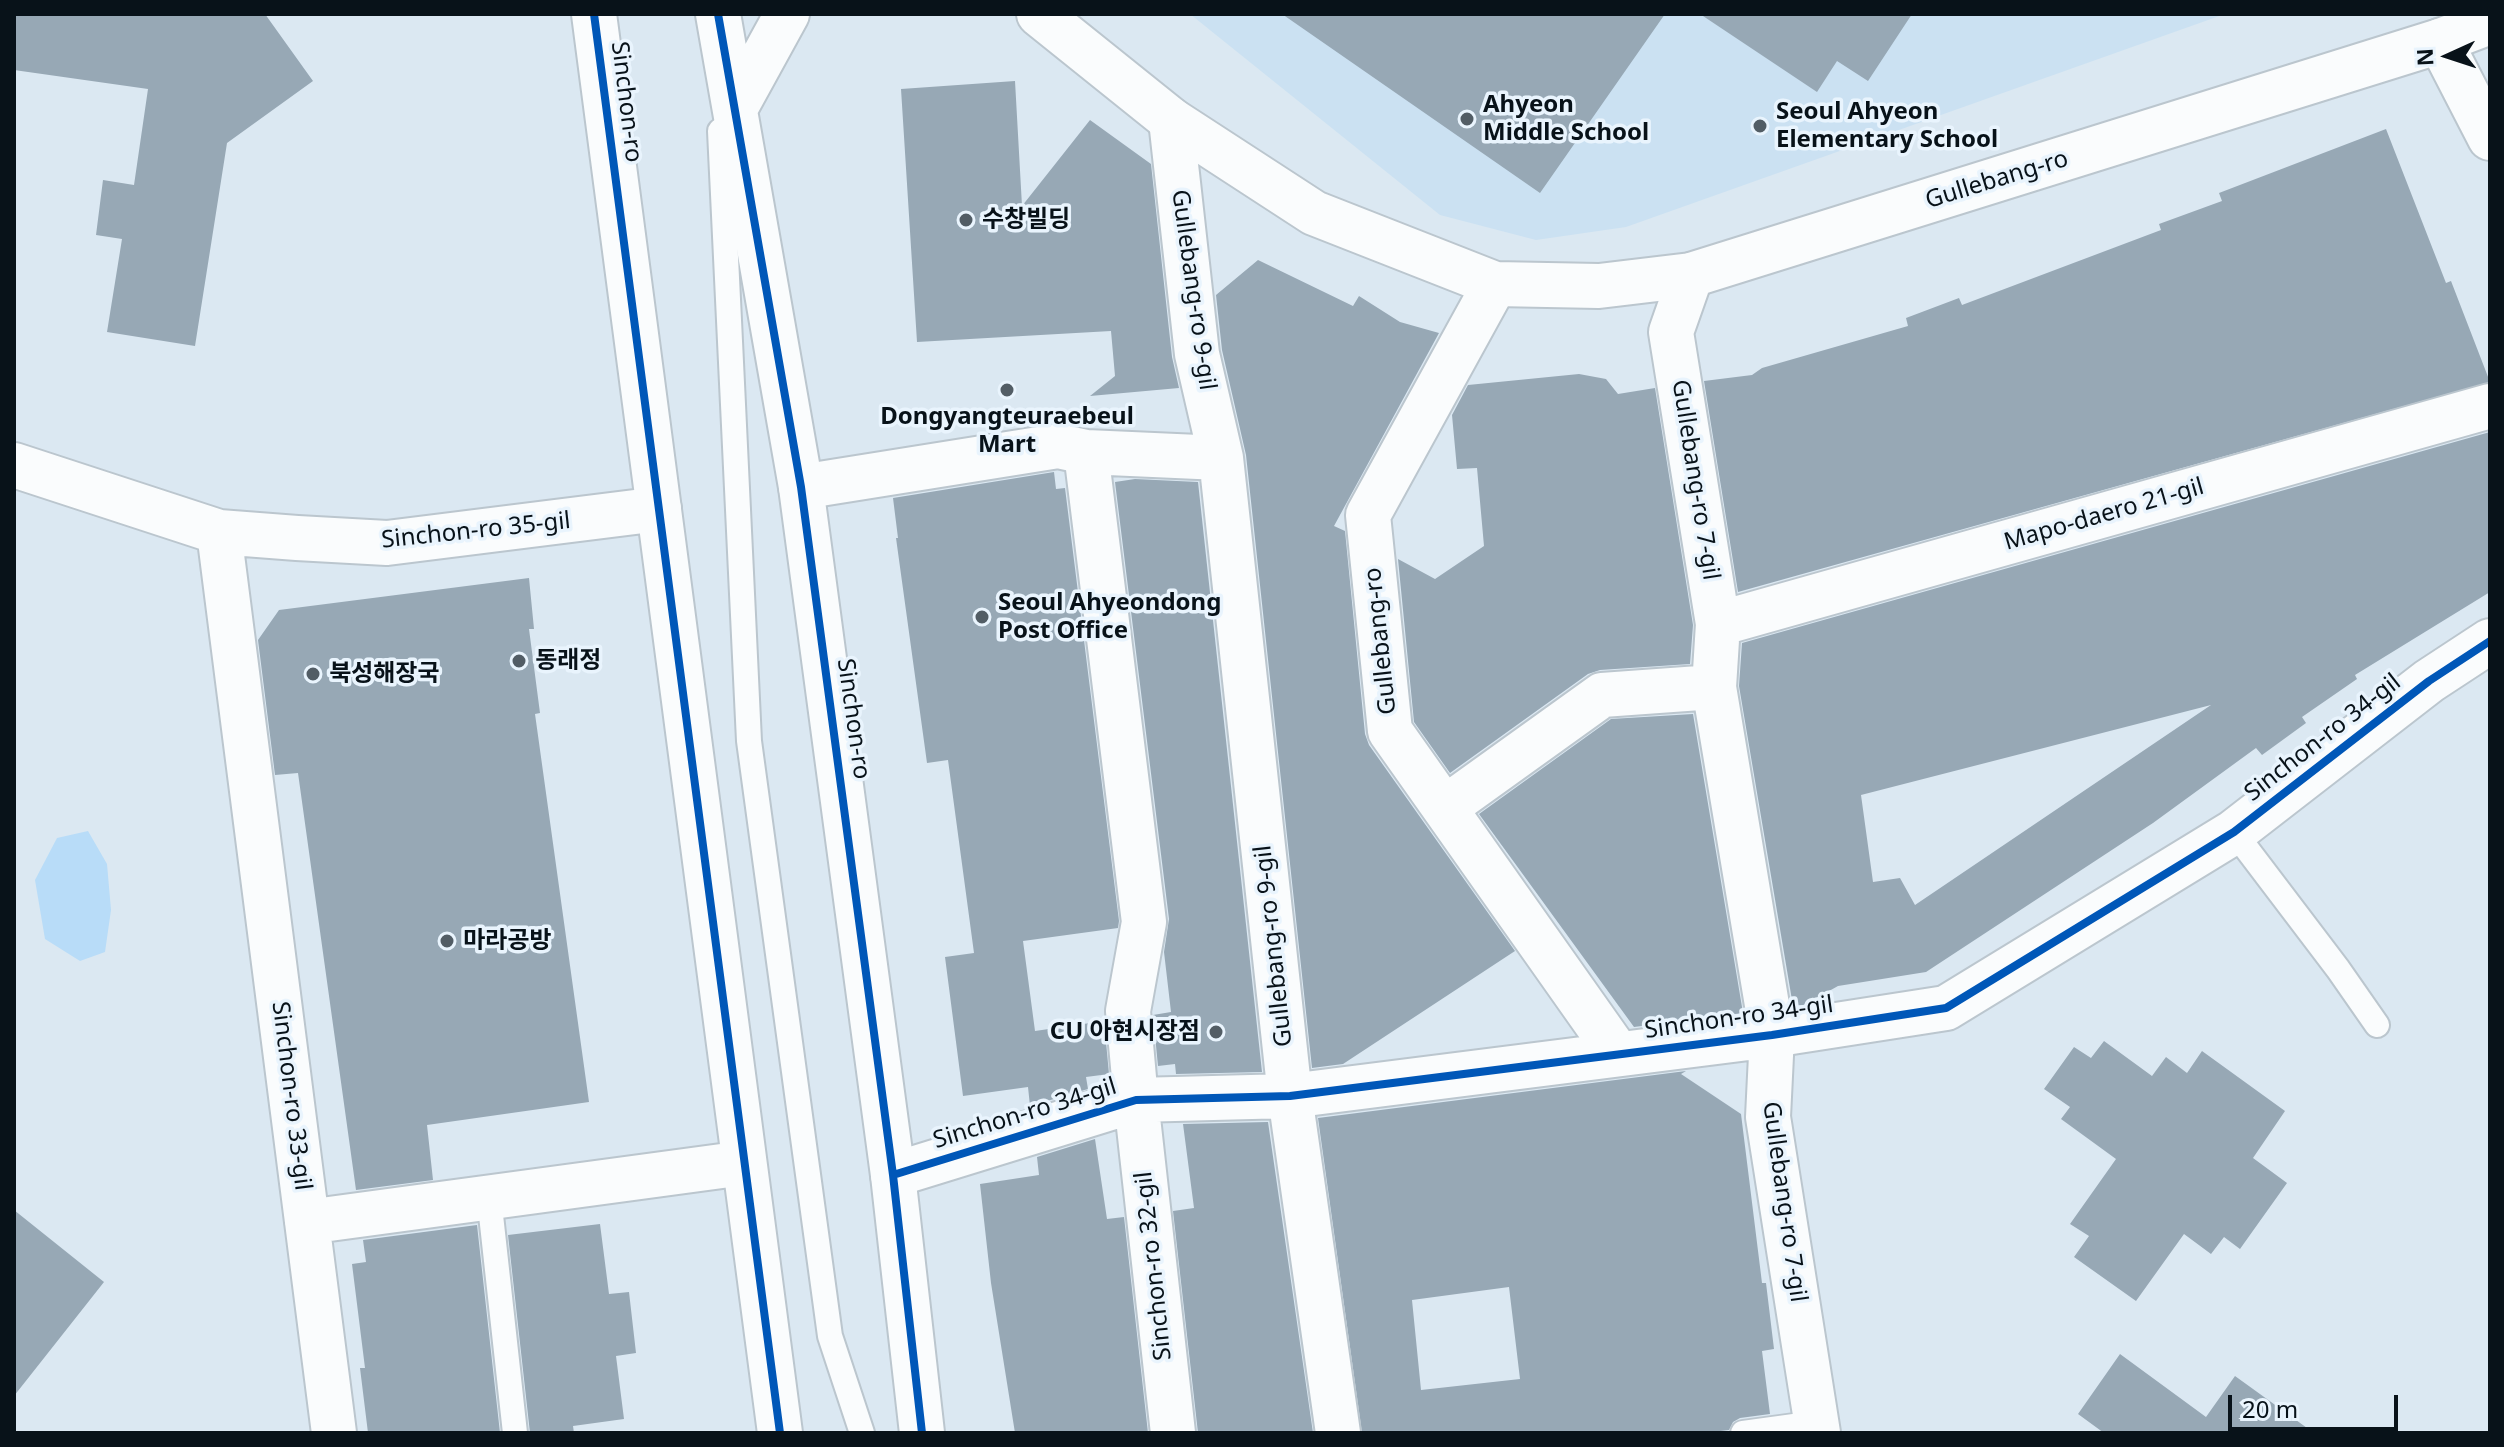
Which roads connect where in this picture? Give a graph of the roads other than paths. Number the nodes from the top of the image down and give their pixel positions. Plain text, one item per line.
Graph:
1 (594, 14) edge
2 (717, 14) edge
3 (787, 14) edge
4 (1039, 14) edge
5 (2490, 22) edge
6 (2440, 41) junction
7 (736, 107) junction
8 (1171, 120) junction
9 (2490, 138) edge
10 (1691, 275) junction
11 (1495, 284) junction
12 (2490, 406) edge
13 (1086, 452) junction
14 (1221, 458) junction
15 (14, 465) edge
16 (801, 487) junction
17 (659, 509) junction
18 (219, 532) junction
19 (1718, 624) junction
20 (2490, 641) edge
21 (1714, 687) junction
22 (1446, 807) junction
23 (2234, 832) junction
24 (2377, 1025) dead end
25 (1772, 1035) junction
26 (1618, 1054) junction
27 (1290, 1096) junction
28 (1136, 1100) junction
29 (744, 1163) junction
30 (893, 1175) junction
31 (489, 1197) junction
32 (307, 1222) junction
33 (1817, 1428) edge
34 (334, 1433) edge
35 (515, 1433) edge
36 (780, 1433) edge
37 (862, 1433) edge
38 (922, 1433) edge
39 (1173, 1433) edge
40 (1338, 1433) edge
41 (1743, 1433) edge

1 - 17 street, Sinchon-ro
2 - 7 street, Sinchon-ro
2 - 37 lane
3 - 7 street
4 - 8 street, Gullebang-ro
5 - 6 street, Gullebang-ro
6 - 9 street
6 - 10 street, Gullebang-ro
7 - 16 street, Sinchon-ro
8 - 11 street, Gullebang-ro
8 - 14 street, Gullebang-ro 9-gil
10 - 11 street, Gullebang-ro
10 - 19 street, Gullebang-ro 7-gil
11 - 22 street, Gullebang-ro
12 - 19 street, Mapo-daero 21-gil
13 - 14 street
13 - 16 street
13 - 28 street
14 - 27 street, Gullebang-ro 9-gil
15 - 18 street, Sinchon-ro 35-gil
16 - 30 street, Sinchon-ro
17 - 18 street, Sinchon-ro 35-gil
17 - 29 street, Sinchon-ro
18 - 32 street, Sinchon-ro 33-gil
19 - 21 street, Gullebang-ro 7-gil
20 - 23 street, Sinchon-ro 34-gil
21 - 22 street
21 - 25 street, Gullebang-ro 7-gil
22 - 26 street, Gullebang-ro
23 - 24 lane
23 - 25 street, Sinchon-ro 34-gil
25 - 26 street, Sinchon-ro 34-gil
25 - 33 street, Gullebang-ro 7-gil
26 - 27 street, Sinchon-ro 34-gil
27 - 28 street, Sinchon-ro 34-gil
27 - 40 street, Gullebang-ro 9-gil
28 - 30 street, Sinchon-ro 34-gil
28 - 39 street, Sinchon-ro 32-gil
29 - 31 street, Sinchon-ro 33-gil
29 - 36 street, Sinchon-ro
30 - 38 street, Sinchon-ro
31 - 32 street, Sinchon-ro 33-gil
31 - 35 lane
32 - 34 street
33 - 41 lane

